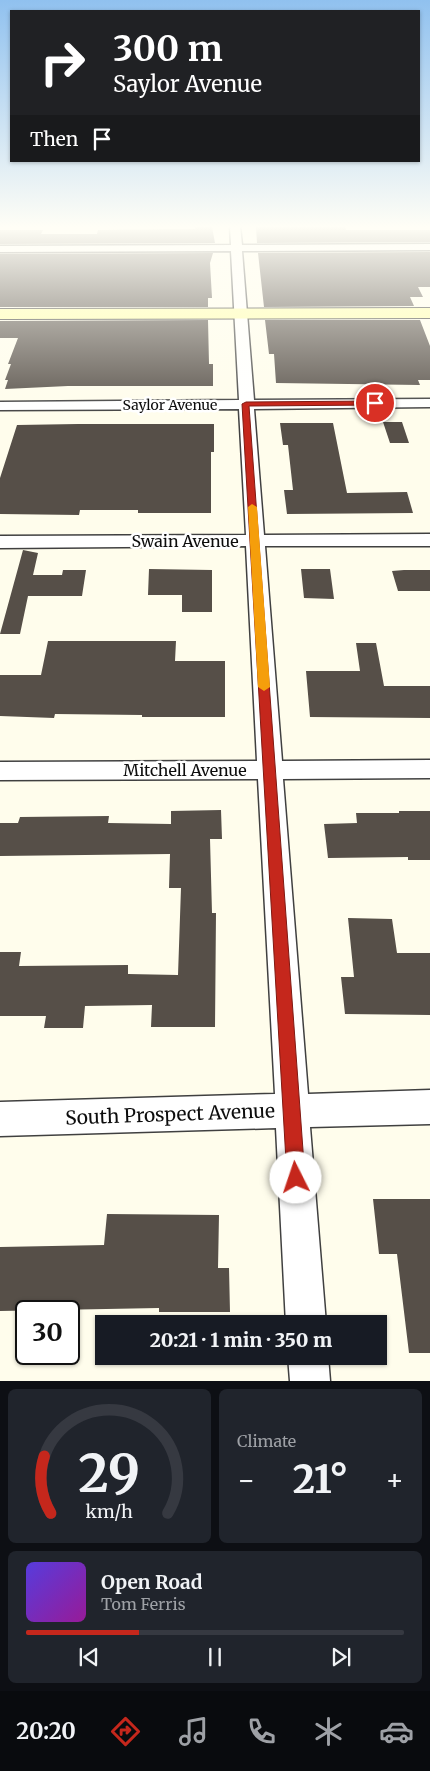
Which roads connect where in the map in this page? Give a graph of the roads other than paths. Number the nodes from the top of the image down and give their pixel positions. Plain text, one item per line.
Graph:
1 (239, 290) edge
2 (430, 313) edge
3 (0, 314) edge
4 (241, 314) junction
5 (430, 403) edge
6 (246, 404) junction
7 (0, 406) edge
8 (255, 540) junction
9 (430, 540) edge
10 (0, 542) edge
11 (430, 769) edge
12 (269, 770) junction
13 (0, 771) edge
14 (430, 1107) edge
15 (292, 1111) junction
16 (0, 1119) edge
17 (305, 1315) edge
18 (309, 1365) edge
19 (310, 1381) edge

1 - 4 street
2 - 4 street
3 - 4 street
4 - 6 street
5 - 6 street, Saylor Avenue
6 - 7 street, Saylor Avenue
6 - 8 street
8 - 9 street, Swain Avenue
8 - 10 street, Swain Avenue
8 - 12 street
11 - 12 street, Mitchell Avenue
12 - 13 street, Mitchell Avenue
12 - 15 street
14 - 15 street, South Prospect Avenue
15 - 16 street, South Prospect Avenue
15 - 17 street
18 - 19 street

